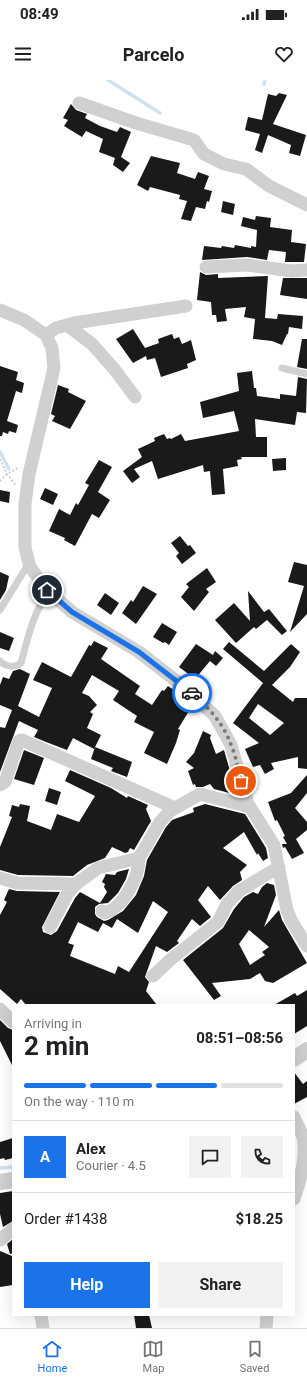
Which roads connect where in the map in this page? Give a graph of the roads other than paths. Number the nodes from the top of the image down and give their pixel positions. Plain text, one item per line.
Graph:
1 (79, 103) dead end
2 (307, 205) edge
3 (206, 267) dead end
4 (307, 270) edge
5 (186, 306) dead end
6 (0, 310) edge
7 (67, 325) junction
8 (46, 335) junction
9 (282, 368) dead end
10 (307, 374) edge
11 (135, 397) dead end
12 (29, 563) junction
13 (49, 592) junction
14 (0, 610) edge
15 (0, 661) edge
16 (0, 785) edge
17 (250, 806) junction
18 (175, 808) junction
19 (139, 858) junction
20 (279, 868) junction
21 (0, 878) edge
22 (76, 884) junction
23 (102, 911) dead end
24 (50, 927) dead end
25 (307, 946) edge
26 (153, 976) dead end
27 (0, 1008) edge
28 (12, 1021) edge
29 (307, 1050) edge
30 (295, 1059) edge
31 (295, 1119) edge
32 (12, 1180) edge
33 (0, 1182) edge
34 (295, 1196) edge
35 (12, 1230) edge
36 (0, 1240) edge
37 (41, 1316) edge
38 (267, 1316) edge
39 (43, 1328) edge
40 (266, 1328) edge

1 - 2 street
3 - 4 street
5 - 7 street
6 - 8 street
7 - 8 street
7 - 11 street
8 - 12 street
9 - 10 lane
12 - 13 street
12 - 14 lane
13 - 15 lane
13 - 17 street
16 - 18 street
17 - 18 street
17 - 20 street
18 - 19 street
19 - 22 street
19 - 23 street
20 - 25 street
20 - 26 street
21 - 22 street
22 - 24 street
27 - 28 street
29 - 30 street
31 - 34 street
32 - 33 street
35 - 36 street
37 - 39 street
38 - 40 street

